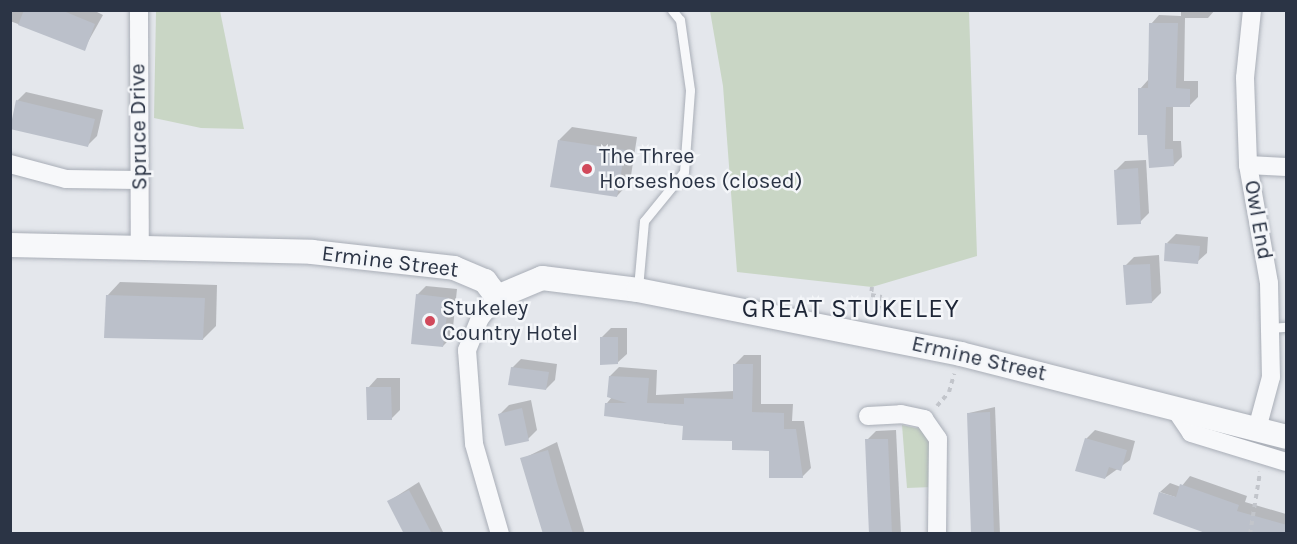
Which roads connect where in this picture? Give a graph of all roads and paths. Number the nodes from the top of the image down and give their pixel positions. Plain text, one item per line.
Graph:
1 (139, 10) edge
2 (672, 10) edge
3 (1252, 10) edge
4 (10, 164) edge
5 (1248, 165) junction
6 (1287, 167) edge
7 (138, 180) junction
8 (140, 244) junction
9 (10, 245) edge
10 (872, 287) dead end
11 (638, 290) junction
12 (497, 297) junction
13 (875, 320) dead end
14 (1278, 328) edge
15 (956, 368) dead end
16 (1173, 406) junction
17 (868, 416) dead end
18 (924, 420) junction
19 (1257, 429) junction
20 (1287, 437) edge
21 (1266, 454) junction
22 (1287, 462) edge
23 (500, 534) edge
24 (937, 534) edge
25 (1250, 534) edge

1 - 7 street, Spruce Drive
2 - 11 lane
3 - 5 street, Owl End
4 - 7 street
5 - 6 street
5 - 14 street, Owl End
7 - 8 street, Spruce Drive
8 - 9 street, Ermine Street
8 - 12 street, Ermine Street
10 - 13 path
11 - 12 street, Ermine Street
11 - 16 street, Ermine Street
12 - 23 street
14 - 19 street, Owl End
15 - 18 path
16 - 19 street, Ermine Street
16 - 21 street
17 - 18 street
18 - 24 street
19 - 20 street, Ermine Street
21 - 22 street
21 - 25 path

